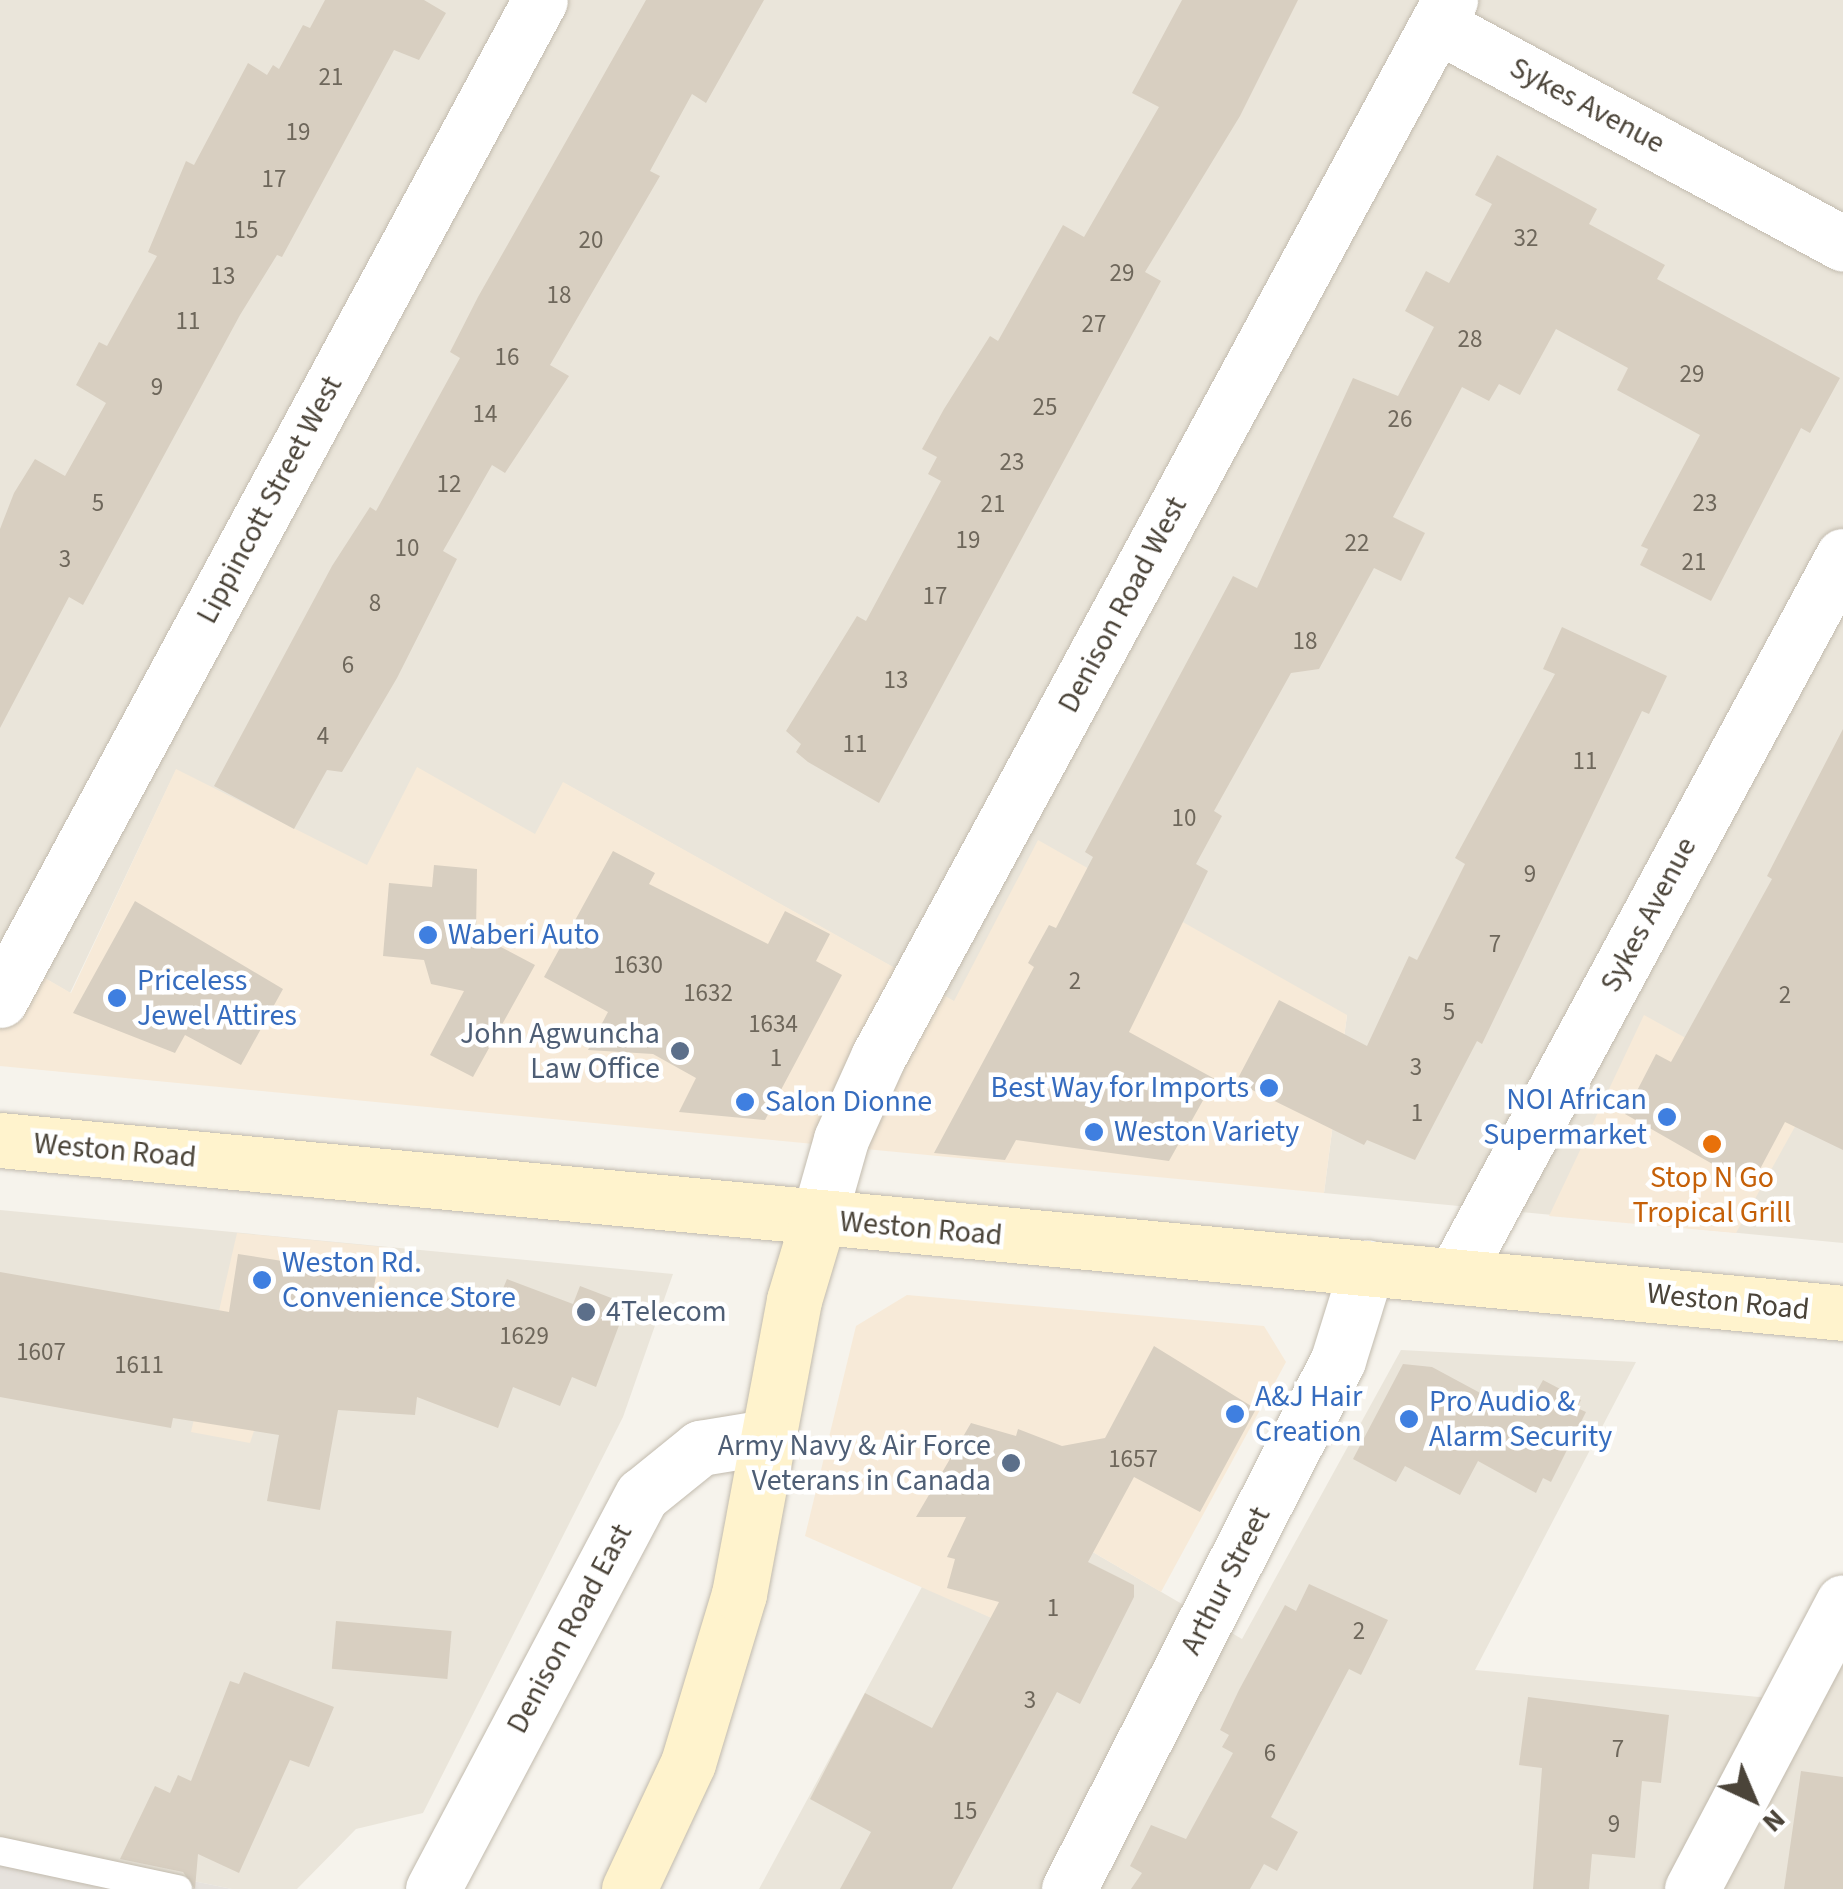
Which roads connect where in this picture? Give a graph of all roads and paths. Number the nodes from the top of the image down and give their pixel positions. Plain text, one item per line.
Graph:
1 (540, 0) edge
2 (1444, 12) edge
3 (1843, 244) edge
4 (1843, 556) edge
5 (0, 1000) edge
6 (0, 1140) edge
7 (818, 1220) junction
8 (1367, 1267) junction
9 (1455, 1275) junction
10 (1843, 1314) edge
11 (766, 1437) junction
12 (1843, 1602) edge
13 (0, 1851) edge
14 (178, 1889) edge
15 (433, 1889) edge
16 (629, 1889) edge
17 (1070, 1889) edge
18 (1692, 1889) edge

1 - 5 street, Lippincott Street West
2 - 3 street, Sykes Avenue
2 - 7 street, Denison Road West
4 - 9 street, Sykes Avenue
6 - 7 main road, Weston Road
7 - 8 main road, Weston Road
7 - 11 main road
8 - 9 main road, Weston Road
8 - 17 street, Arthur Street
9 - 10 main road, Weston Road
11 - 15 street, Denison Road East
11 - 16 main road
12 - 18 street
13 - 14 lane

